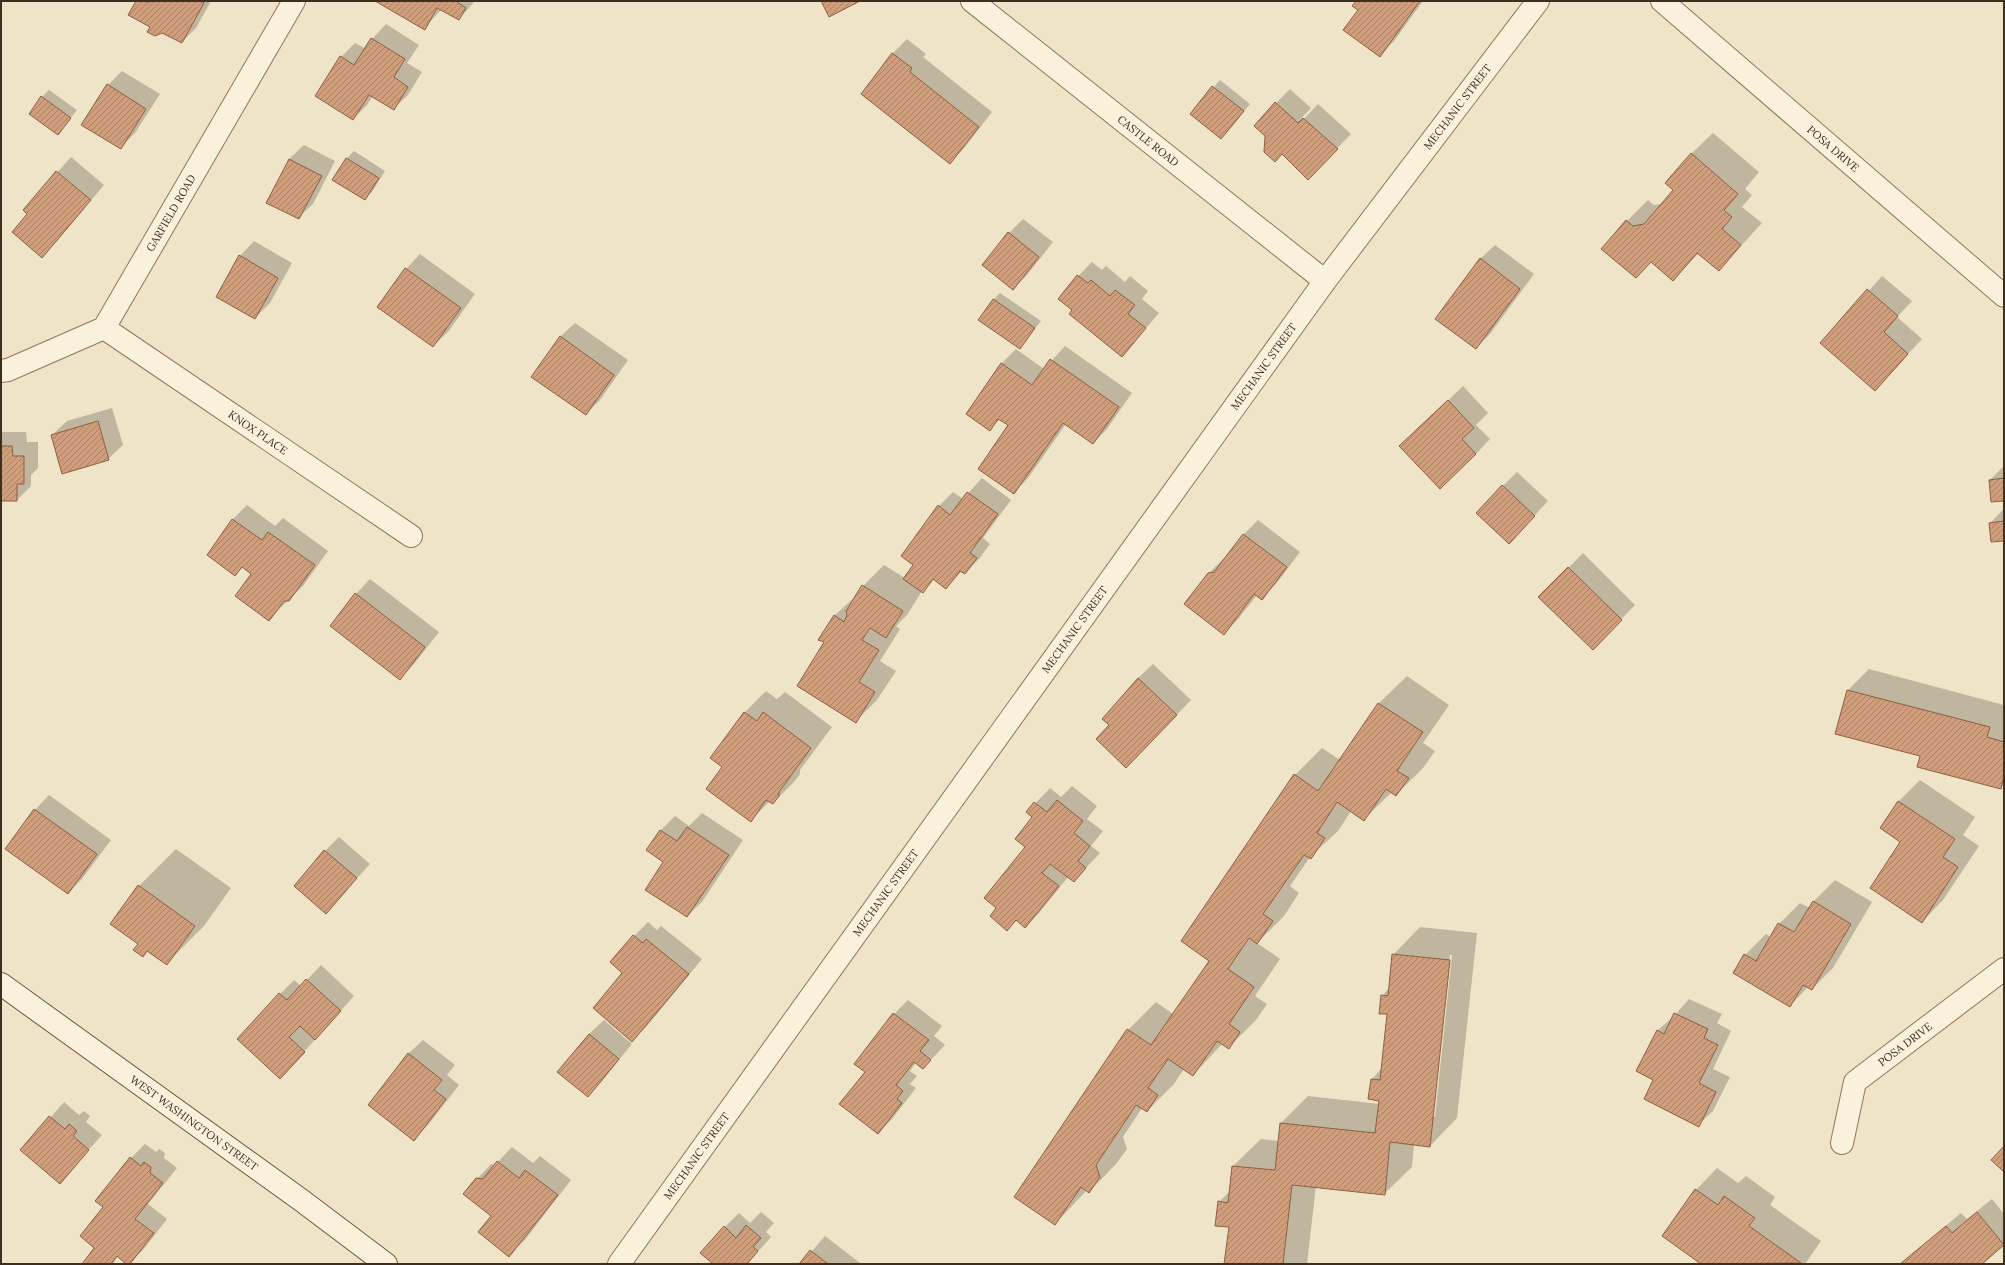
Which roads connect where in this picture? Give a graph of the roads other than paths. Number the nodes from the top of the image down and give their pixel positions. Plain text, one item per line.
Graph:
1 (294, 1) edge
2 (972, 1) edge
3 (1538, 1) edge
4 (1662, 1) edge
5 (1325, 281) junction
6 (2004, 296) edge
7 (104, 328) junction
8 (1, 371) edge
9 (411, 536) dead end
10 (2004, 969) edge
11 (1, 984) edge
12 (1842, 1143) dead end
13 (386, 1264) edge
14 (619, 1264) edge

1 - 7 street, GARFIELD ROAD
2 - 5 street, CASTLE ROAD
3 - 5 street, MECHANIC STREET
4 - 6 street, POSA DRIVE
5 - 14 street, MECHANIC STREET
7 - 8 street
7 - 9 street, KNOX PLACE
10 - 12 street, POSA DRIVE
11 - 13 street, WEST WASHINGTON STREET

